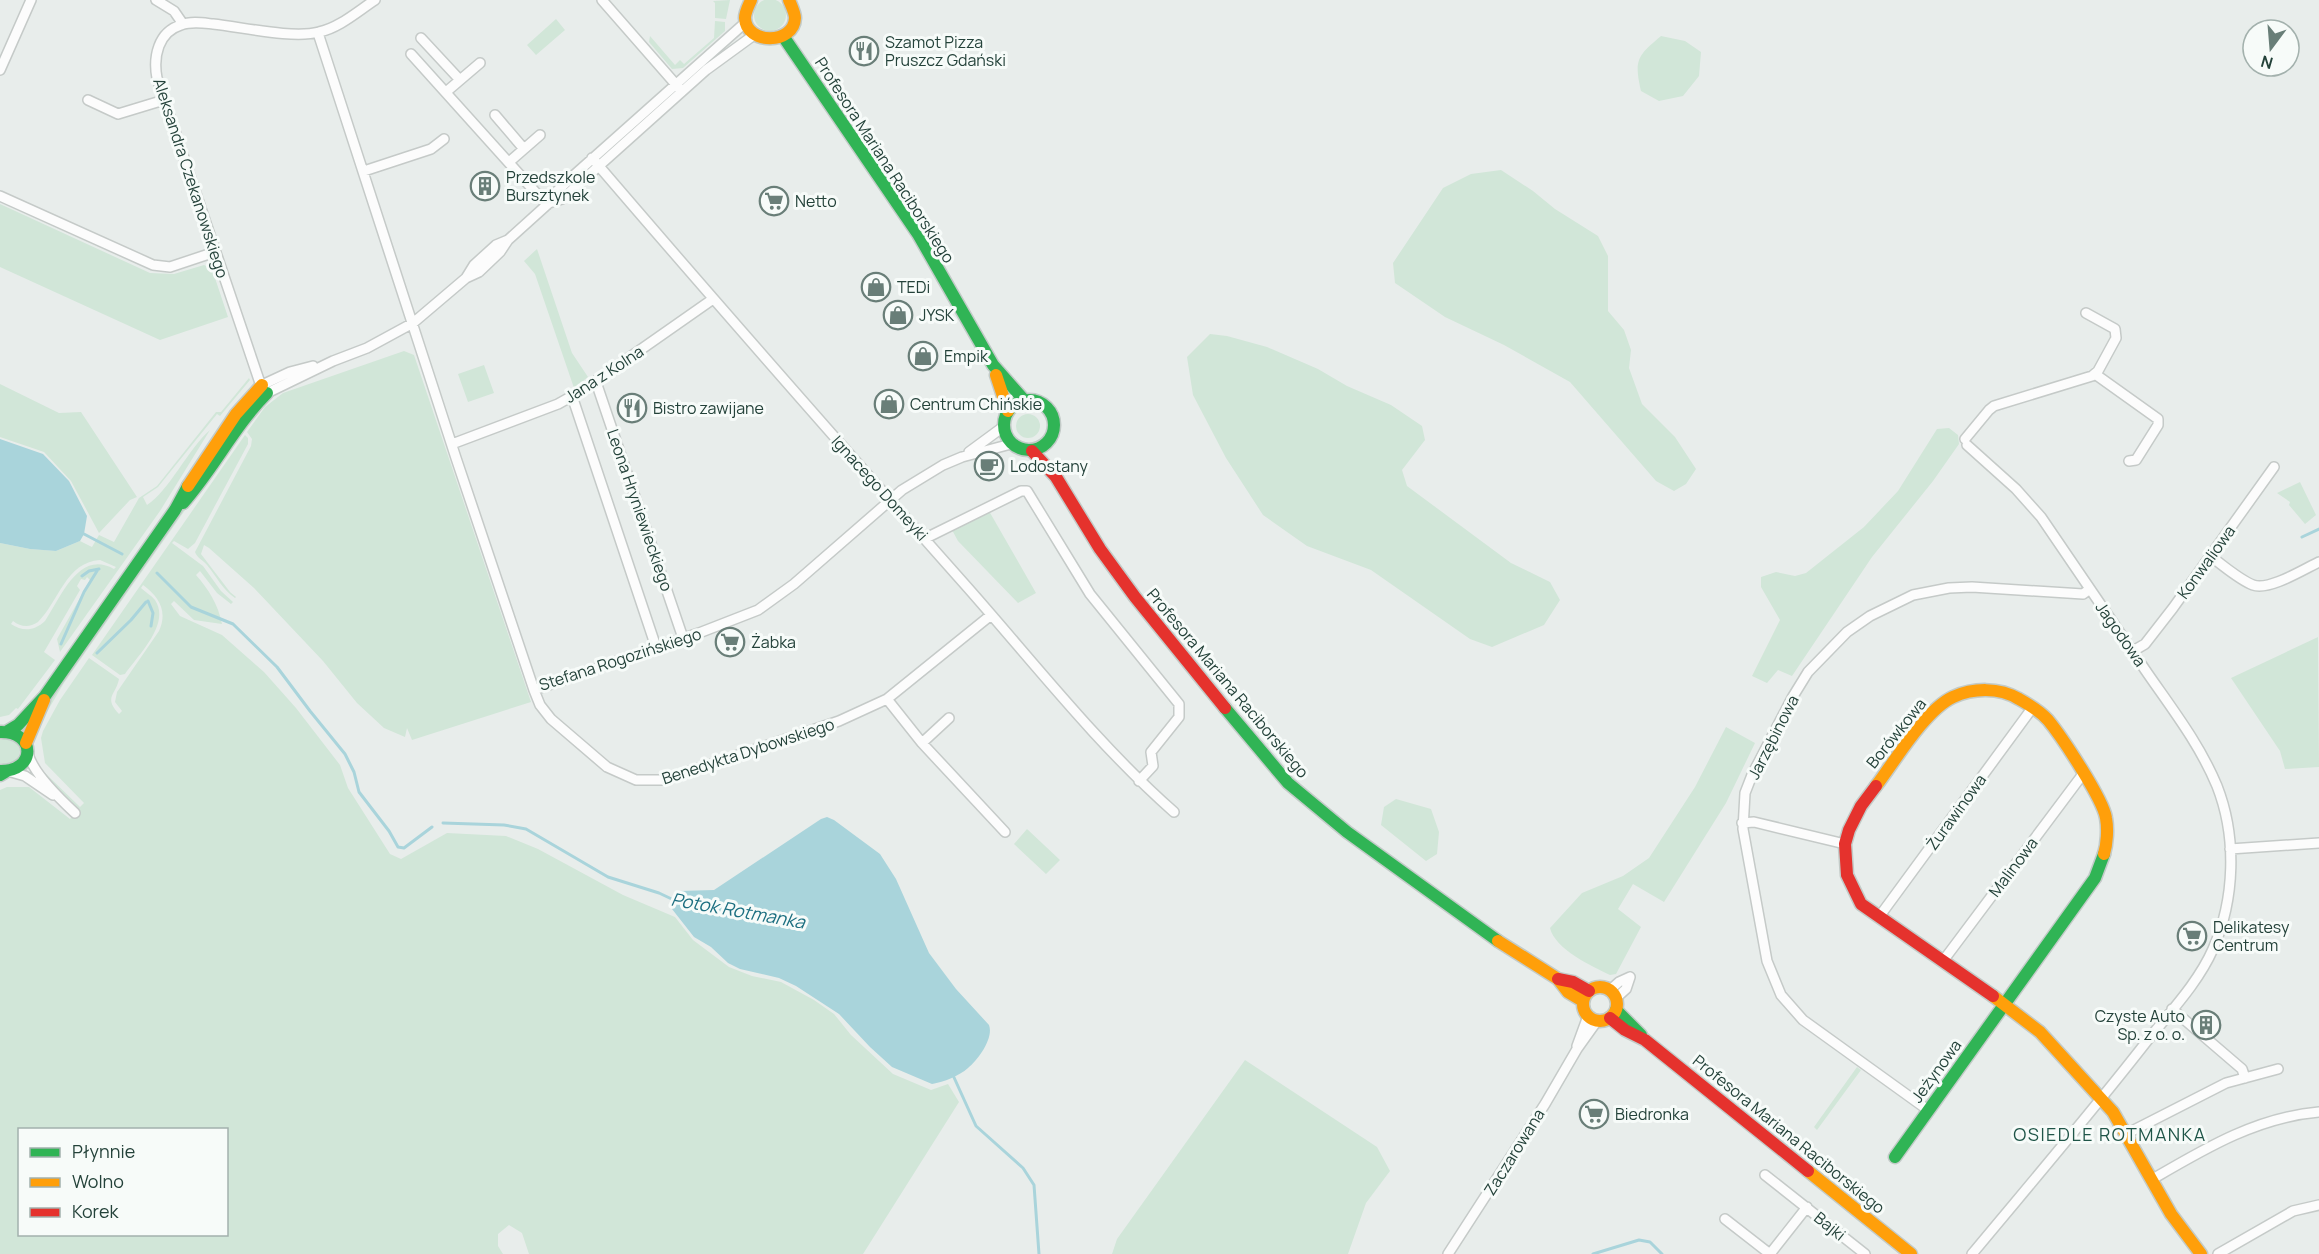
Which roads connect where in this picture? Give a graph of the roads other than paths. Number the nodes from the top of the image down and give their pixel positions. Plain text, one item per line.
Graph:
1 (31, 0) edge
2 (156, 0) edge
3 (375, 0) edge
4 (602, 0) edge
5 (751, 0) edge
6 (789, 0) edge
7 (746, 22) junction
8 (183, 24) junction
9 (318, 33) junction
10 (754, 35) junction
11 (783, 36) junction
12 (421, 38) dead end
13 (411, 54) dead end
14 (480, 63) dead end
15 (0, 70) edge
16 (460, 80) junction
17 (679, 88) junction
18 (446, 92) junction
19 (88, 100) dead end
20 (164, 100) junction
21 (495, 115) dead end
22 (540, 135) dead end
23 (444, 139) dead end
24 (524, 149) junction
25 (592, 158) junction
26 (509, 162) junction
27 (599, 166) junction
28 (364, 171) junction
29 (0, 196) edge
30 (548, 204) junction
31 (215, 252) junction
32 (713, 299) junction
33 (2086, 313) dead end
34 (413, 323) junction
35 (993, 365) junction
36 (2095, 374) junction
37 (596, 382) junction
38 (265, 389) junction
39 (572, 396) junction
40 (1024, 400) junction
41 (1008, 411) junction
42 (1003, 427) junction
43 (1047, 443) junction
44 (452, 444) junction
45 (1011, 444) junction
46 (1032, 451) junction
47 (962, 457) junction
48 (2129, 461) dead end
49 (2274, 467) dead end
50 (1056, 477) junction
51 (890, 500) junction
52 (924, 539) junction
53 (2210, 555) junction
54 (2319, 562) edge
55 (2090, 589) junction
56 (991, 615) junction
57 (683, 638) junction
58 (656, 647) junction
59 (2133, 651) junction
60 (534, 690) junction
61 (45, 696) junction
62 (887, 699) junction
63 (2032, 707) junction
64 (949, 718) dead end
65 (2, 732) edge
66 (922, 743) junction
67 (27, 748) junction
68 (4, 773) edge
69 (2083, 774) junction
70 (1138, 781) junction
71 (57, 797) junction
72 (1174, 812) dead end
73 (75, 813) dead end
74 (1742, 823) junction
75 (1005, 832) dead end
76 (2319, 843) edge
77 (1845, 844) junction
78 (2230, 849) junction
79 (1879, 917) junction
80 (1943, 961) junction
81 (1586, 996) junction
82 (1613, 1004) junction
83 (2004, 1005) junction
84 (2172, 1009) junction
85 (1592, 1019) junction
86 (2278, 1069) dead end
87 (2244, 1078) junction
88 (2101, 1099) junction
89 (1928, 1110) junction
90 (2319, 1112) edge
91 (2126, 1134) junction
92 (1895, 1157) dead end
93 (1765, 1175) dead end
94 (2151, 1180) junction
95 (2319, 1205) edge
96 (1807, 1207) junction
97 (1725, 1218) dead end
98 (1854, 1245) junction
99 (1448, 1254) edge
100 (1770, 1254) edge
101 (1847, 1254) edge
102 (1865, 1254) edge
103 (1911, 1254) edge
104 (1972, 1254) edge
105 (2201, 1254) edge
106 (2218, 1254) edge

1 - 15 street
2 - 8 street
3 - 9 street
4 - 17 street
5 - 7 main road
6 - 11 main road
7 - 10 main road
7 - 17 street
8 - 9 street
8 - 20 street, Aleksandra Czekanowskiego
9 - 28 street, Stefana Rogozińskiego
10 - 11 main road
10 - 17 street
11 - 35 main road, Profesora Mariana Raciborskiego
12 - 16 street
13 - 18 street
14 - 16 street
16 - 18 street
17 - 25 street
17 - 27 street
18 - 26 street
19 - 20 street
20 - 31 street, Aleksandra Czekanowskiego
21 - 24 street
22 - 24 street
23 - 28 street
24 - 26 street
25 - 27 street, Ignacego Domeyki
25 - 30 street
26 - 30 street
27 - 30 street
27 - 32 street, Ignacego Domeyki
28 - 34 street, Stefana Rogozińskiego
29 - 31 street
30 - 34 street
31 - 38 street, Aleksandra Czekanowskiego
32 - 37 street, Jana z Kolna
32 - 51 street, Ignacego Domeyki
33 - 36 street
34 - 38 street
34 - 44 street, Stefana Rogozińskiego
35 - 40 main road, Profesora Mariana Raciborskiego
35 - 41 main road, Profesora Mariana Raciborskiego
36 - 48 street
36 - 55 street, Jagodowa
37 - 39 street, Jana z Kolna
37 - 57 street, Leona Hryniewieckiego
38 - 61 main road
39 - 44 street, Jana z Kolna
39 - 58 street, Leona Hryniewieckiego
40 - 41 main road
40 - 43 main road
41 - 42 main road
42 - 45 main road
42 - 47 street, Stefana Rogozińskiego
43 - 46 main road
43 - 50 main road, Profesora Mariana Raciborskiego
44 - 60 street, Stefana Rogozińskiego
45 - 46 main road
45 - 47 street, Stefana Rogozińskiego
46 - 50 main road, Profesora Mariana Raciborskiego
47 - 51 street, Stefana Rogozińskiego
49 - 53 street, Konwaliowa
50 - 81 main road, Profesora Mariana Raciborskiego
51 - 52 street, Ignacego Domeyki
51 - 57 street, Stefana Rogozińskiego
52 - 56 street, Ignacego Domeyki
52 - 70 street
53 - 54 street
53 - 59 street, Konwaliowa
55 - 59 street, Jagodowa
55 - 74 street, Jarzębinowa
56 - 62 street, Benedykta Dybowskiego
56 - 70 street, Ignacego Domeyki
57 - 58 street, Stefana Rogozińskiego
58 - 60 street, Stefana Rogozińskiego
59 - 78 street, Jagodowa
60 - 62 street, Benedykta Dybowskiego
61 - 65 main road
61 - 67 main road
62 - 66 street
63 - 69 main road, Borówkowa
63 - 77 main road, Borówkowa
63 - 79 street, Żurawinowa
64 - 66 street
65 - 67 main road
66 - 75 street
67 - 68 main road
67 - 71 street
68 - 71 street
69 - 80 street, Malinowa
69 - 83 main road, Borówkowa
70 - 72 street, Ignacego Domeyki
71 - 73 street
74 - 77 street
74 - 89 street, Jarzębinowa
76 - 78 street
77 - 79 main road, Borówkowa
78 - 84 street, Jagodowa
79 - 80 main road, Borówkowa
80 - 83 main road, Borówkowa
81 - 82 main road
81 - 85 main road
82 - 85 main road
82 - 103 main road, Profesora Mariana Raciborskiego
83 - 88 main road, Borówkowa
83 - 89 main road, Jeżynowa
84 - 87 street
84 - 88 street, Jagodowa
85 - 99 street, Zaczarowana
86 - 87 street
87 - 91 street
88 - 91 main road, Borówkowa
88 - 104 street, Jagodowa
89 - 92 main road, Jeżynowa
90 - 94 street
91 - 94 main road, Borówkowa
93 - 96 street, Bajki
94 - 105 main road, Borówkowa
95 - 106 street
96 - 98 street, Bajki
96 - 100 street, Bajki
97 - 100 street
98 - 101 street, Bajki
98 - 102 street, Bajki

